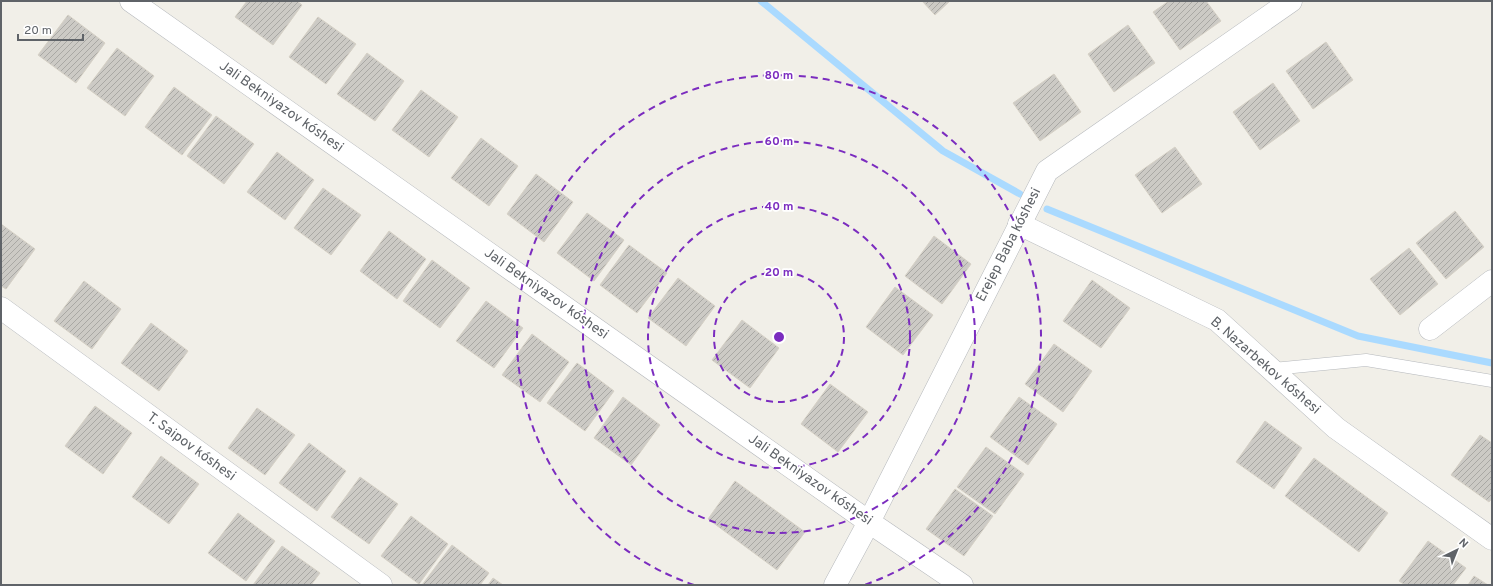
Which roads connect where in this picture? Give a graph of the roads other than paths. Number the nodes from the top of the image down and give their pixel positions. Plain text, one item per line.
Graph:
1 (130, 1) edge
2 (1291, 1) edge
3 (1019, 224) junction
4 (1492, 281) edge
5 (1, 308) edge
6 (1430, 329) dead end
7 (1274, 369) junction
8 (1492, 381) edge
9 (869, 522) junction
10 (1492, 539) edge
11 (381, 585) edge
12 (835, 585) edge
13 (962, 585) edge

1 - 9 street, Jali Bekniyazov kóshesi
2 - 3 street, Erejep Baba kóshesi
3 - 7 street, B. Nazarbekov kóshesi
3 - 9 street, Erejep Baba kóshesi
4 - 6 street
5 - 11 street, T. Saipov kóshesi
7 - 8 lane
7 - 10 street, B. Nazarbekov kóshesi
9 - 12 street, Erejep Baba kóshesi
9 - 13 street, Jali Bekniyazov kóshesi

